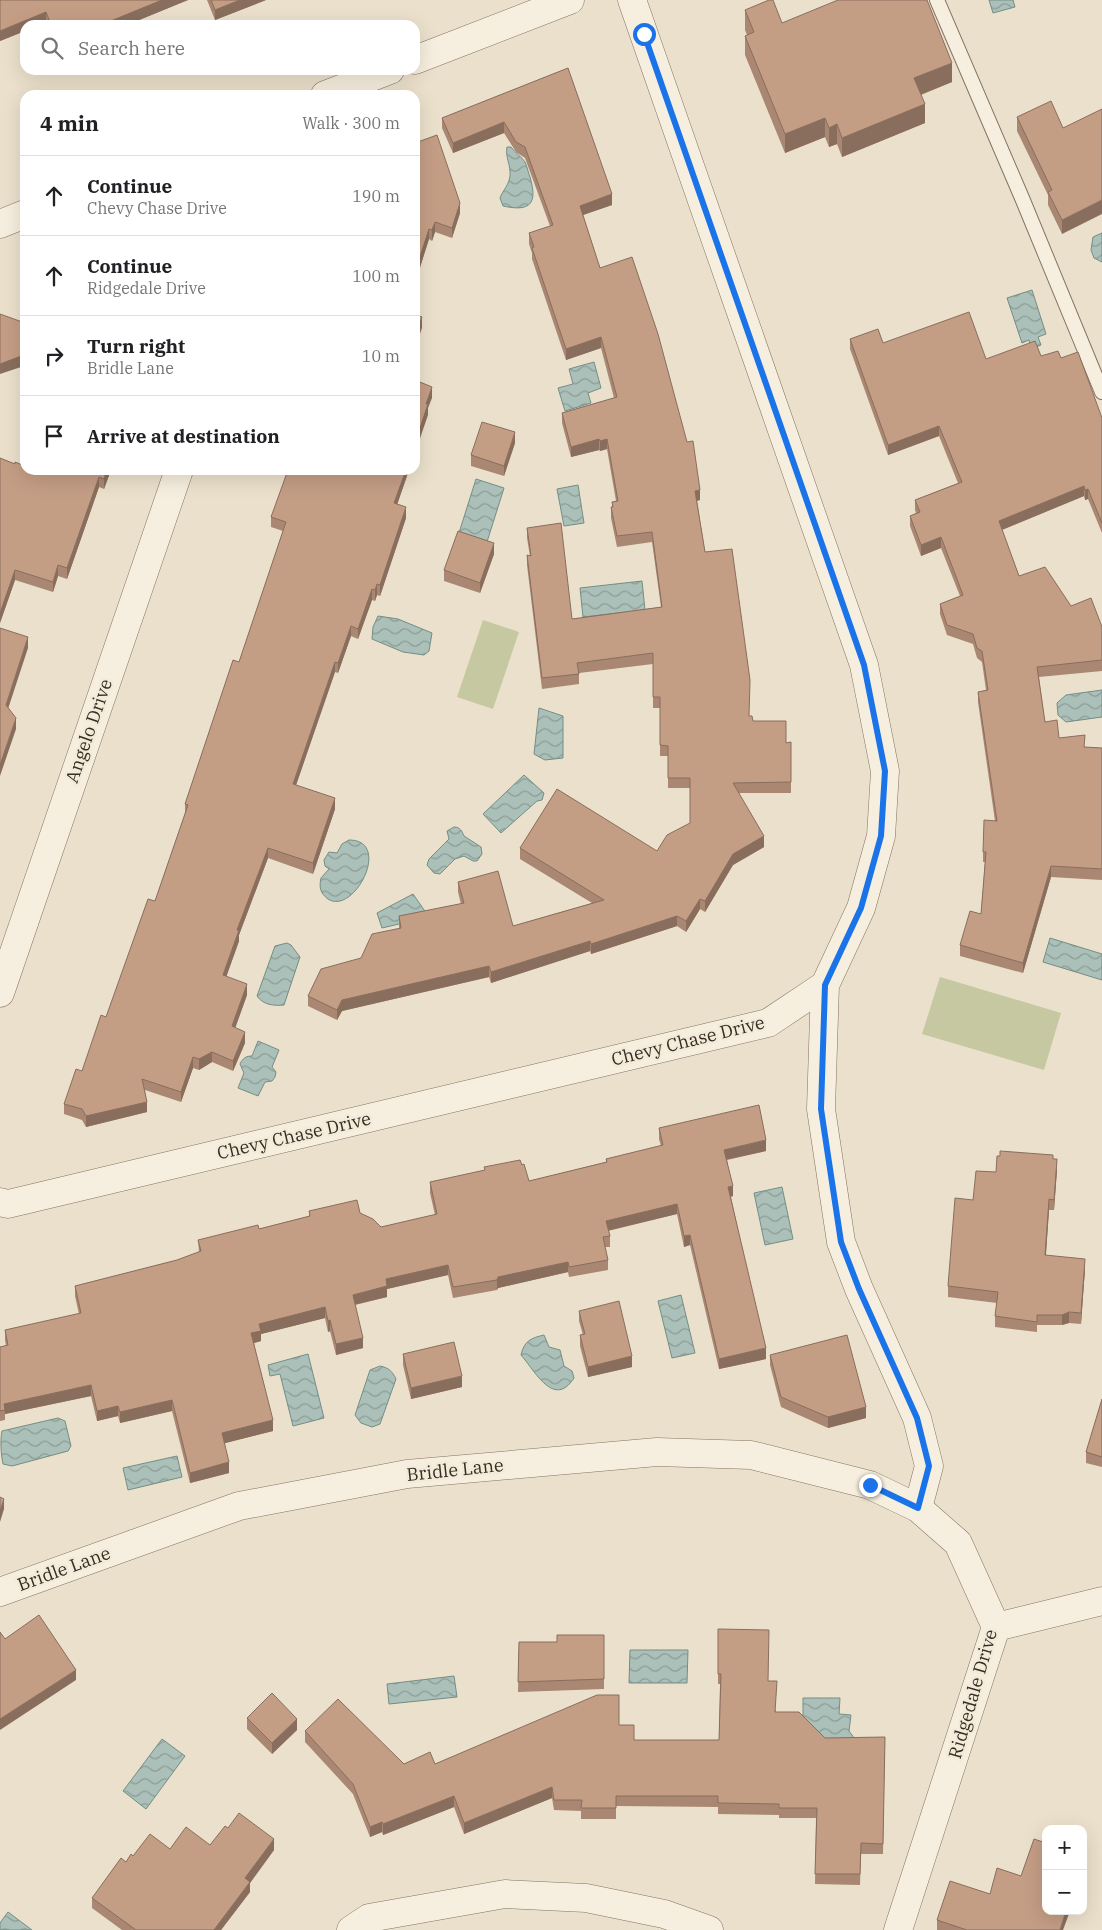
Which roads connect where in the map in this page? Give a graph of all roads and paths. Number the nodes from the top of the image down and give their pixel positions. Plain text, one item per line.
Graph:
1 (570, 0) edge
2 (632, 0) edge
3 (937, 0) edge
4 (420, 58) edge
5 (377, 75) edge
6 (338, 90) edge
7 (20, 216) edge
8 (0, 224) edge
9 (1102, 392) edge
10 (177, 475) edge
11 (825, 985) junction
12 (0, 993) edge
13 (0, 1202) edge
14 (918, 1508) junction
15 (0, 1592) edge
16 (1102, 1601) edge
17 (996, 1627) junction
18 (351, 1930) edge
19 (709, 1930) edge
20 (898, 1930) edge

1 - 4 street
2 - 11 street
3 - 9 lane
5 - 6 street
7 - 8 street
10 - 12 street, Angelo Drive
11 - 13 street, Chevy Chase Drive
11 - 14 street
14 - 15 street, Bridle Lane
14 - 17 street, Ridgedale Drive
16 - 17 street
17 - 20 street, Ridgedale Drive
18 - 19 street

